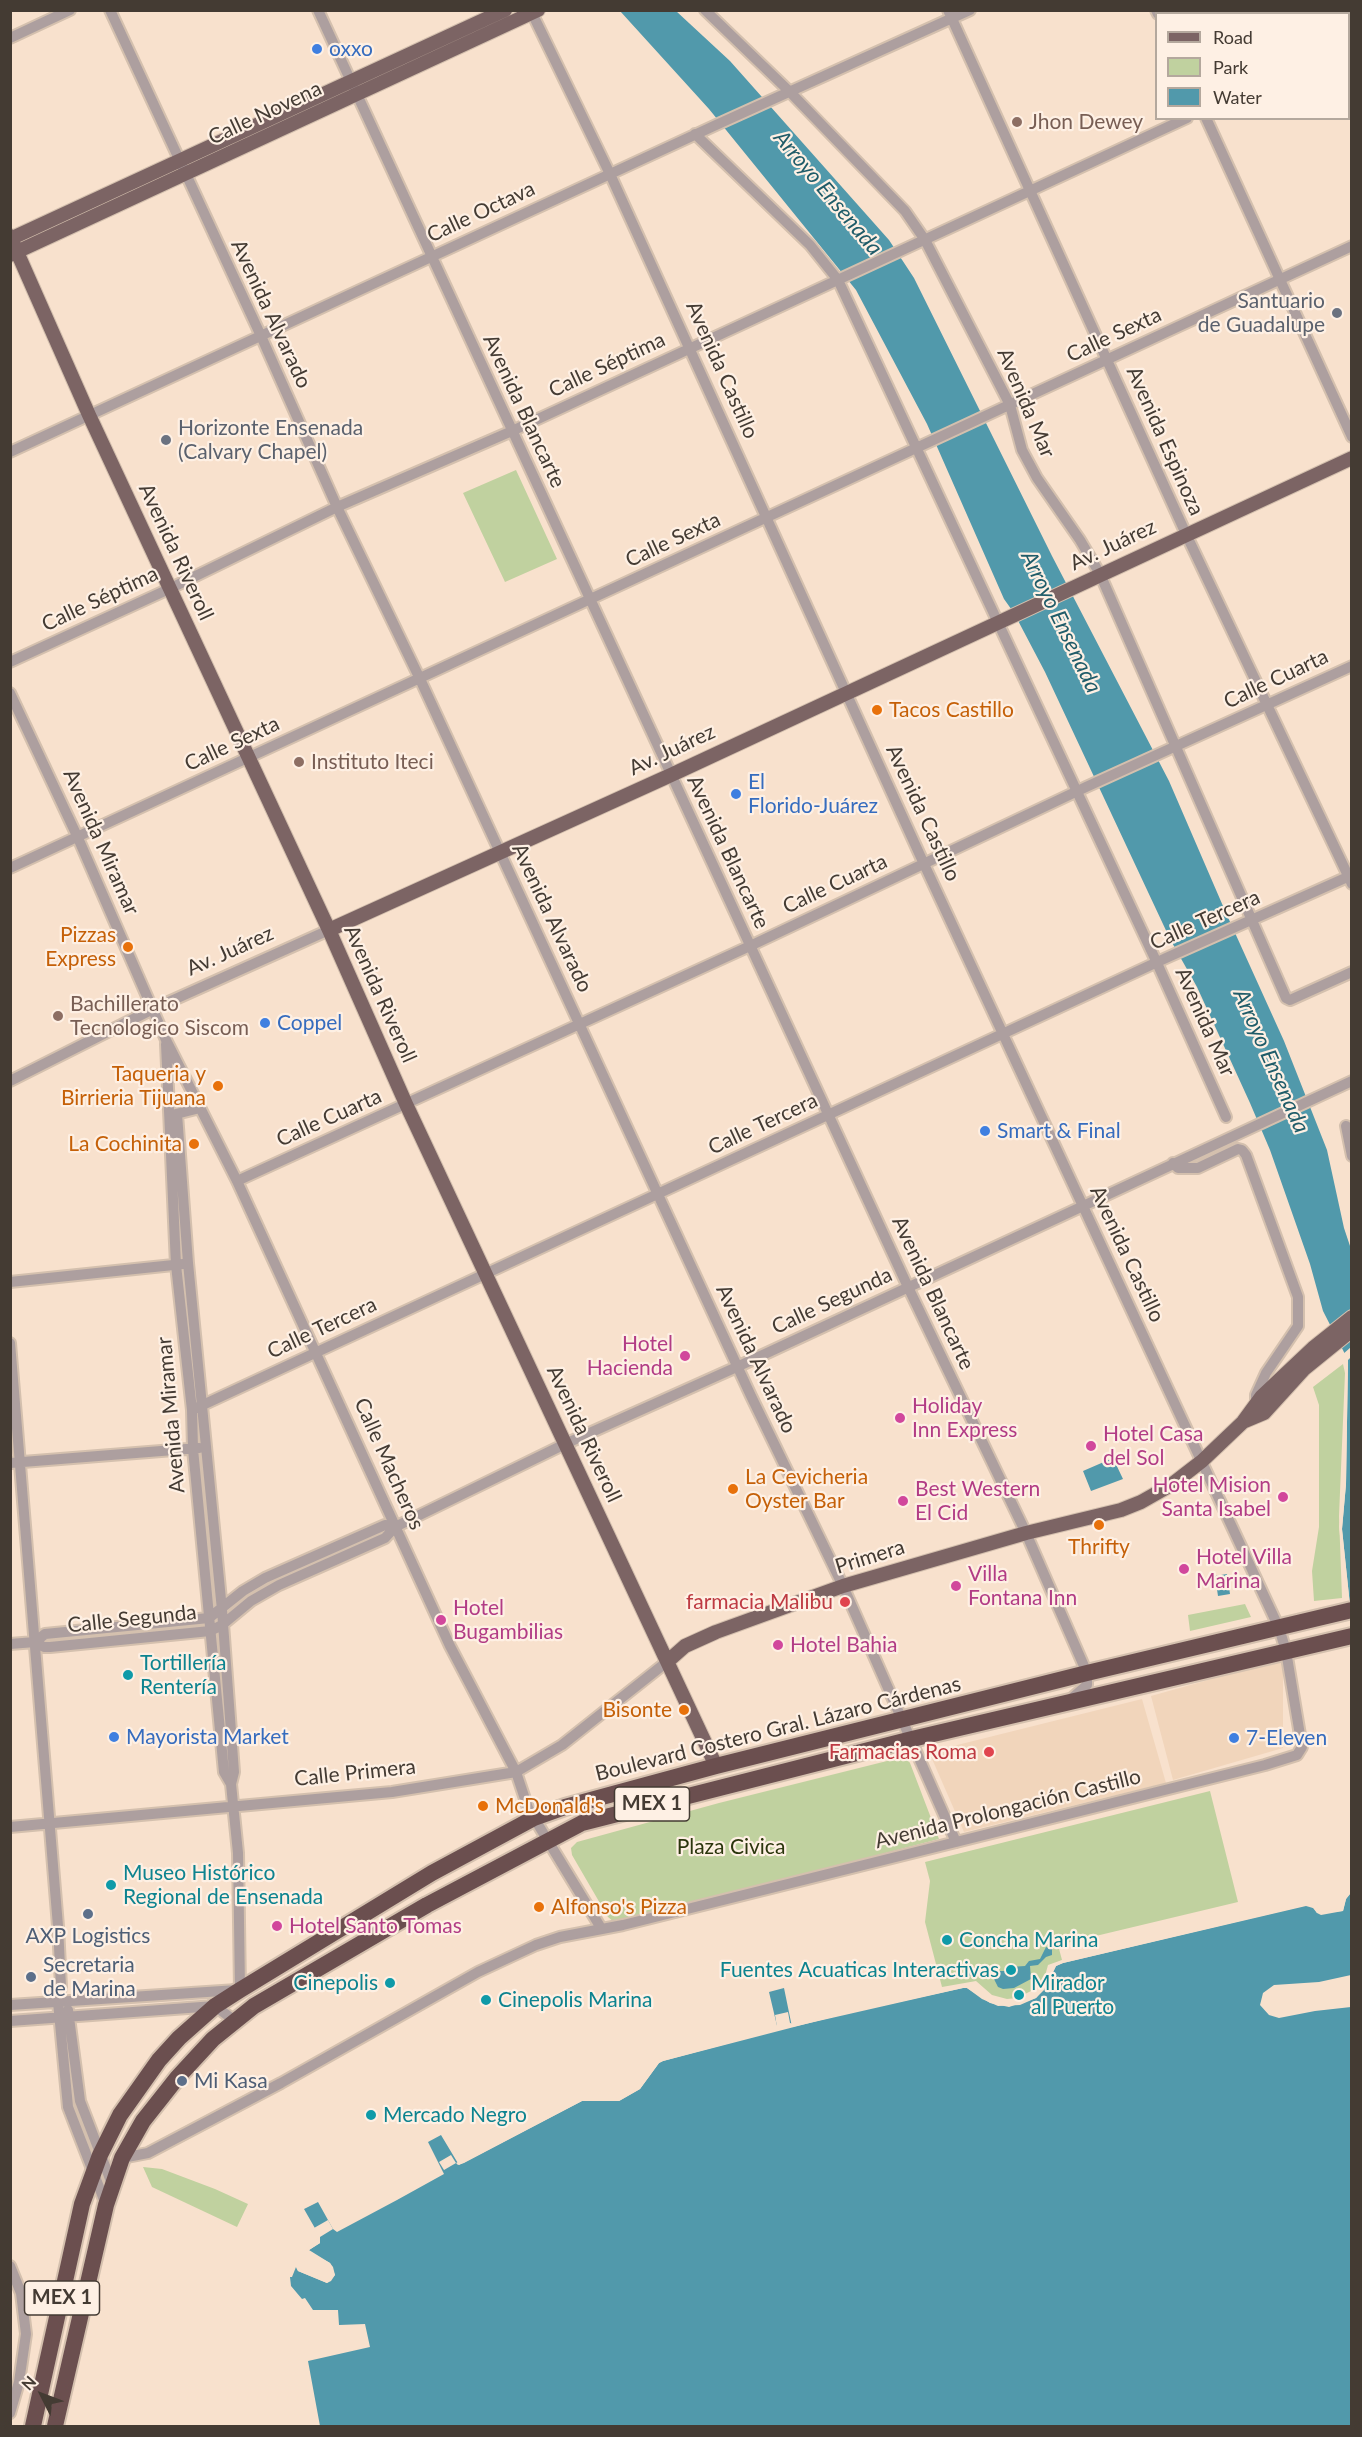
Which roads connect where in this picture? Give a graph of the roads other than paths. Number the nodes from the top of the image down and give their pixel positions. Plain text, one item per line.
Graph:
1 (70, 10) edge
2 (110, 10) edge
3 (318, 10) edge
4 (505, 10) edge
5 (705, 10) edge
6 (970, 10) edge
7 (535, 12) edge
8 (950, 15) edge
9 (10, 38) edge
10 (353, 88) junction
11 (789, 92) junction
12 (1183, 120) edge
13 (1207, 120) edge
14 (695, 135) junction
15 (182, 167) junction
16 (610, 174) junction
17 (1030, 191) junction
18 (11, 238) edge
19 (924, 240) junction
20 (1352, 246) edge
21 (14, 253) edge
22 (431, 257) junction
23 (1279, 279) junction
24 (838, 280) junction
25 (261, 336) junction
26 (690, 348) junction
27 (1107, 360) junction
28 (1006, 406) junction
29 (89, 416) junction
30 (512, 431) junction
31 (1352, 438) edge
32 (919, 447) junction
33 (10, 452) edge
34 (1352, 458) edge
35 (337, 507) junction
36 (767, 518) junction
37 (1186, 534) junction
38 (1100, 574) junction
39 (169, 589) junction
40 (590, 599) junction
41 (996, 622) junction
42 (10, 662) edge
43 (1352, 666) edge
44 (420, 679) junction
45 (846, 692) junction
46 (10, 693) edge
47 (1265, 706) junction
48 (1175, 748) junction
49 (249, 758) junction
50 (671, 775) junction
51 (1081, 789) junction
52 (78, 838) junction
53 (500, 852) junction
54 (924, 864) junction
55 (10, 868) edge
56 (1350, 879) edge
57 (1249, 921) junction
58 (329, 930) junction
59 (750, 946) junction
60 (1161, 961) junction
61 (1352, 972) edge
62 (153, 1009) junction
63 (580, 1023) junction
64 (1003, 1034) junction
65 (166, 1040) junction
66 (10, 1081) edge
67 (1352, 1082) edge
68 (406, 1104) junction
69 (200, 1108) junction
70 (173, 1115) junction
71 (828, 1115) junction
72 (1226, 1117) dead end
73 (1346, 1126) dead end
74 (1352, 1156) edge
75 (1178, 1161) junction
76 (237, 1181) junction
77 (659, 1194) junction
78 (1083, 1205) junction
79 (188, 1263) junction
80 (176, 1265) junction
81 (487, 1274) junction
82 (10, 1282) edge
83 (908, 1287) junction
84 (1352, 1317) edge
85 (1352, 1330) edge
86 (10, 1343) edge
87 (1317, 1351) junction
88 (317, 1353) junction
89 (739, 1366) junction
90 (197, 1407) junction
91 (1260, 1408) junction
92 (565, 1444) junction
93 (206, 1447) junction
94 (193, 1449) junction
95 (1202, 1461) junction
96 (16, 1463) edge
97 (390, 1529) junction
98 (1026, 1533) junction
99 (843, 1586) junction
100 (222, 1610) junction
101 (1352, 1610) edge
102 (209, 1618) junction
103 (222, 1625) junction
104 (1279, 1628) junction
105 (210, 1631) junction
106 (1352, 1636) edge
107 (34, 1642) junction
108 (10, 1644) edge
109 (1286, 1651) junction
110 (668, 1661) junction
111 (1087, 1673) junction
112 (1066, 1703) junction
113 (903, 1720) junction
114 (912, 1739) junction
115 (716, 1766) junction
116 (516, 1772) junction
117 (231, 1784) junction
118 (234, 1806) junction
119 (534, 1818) junction
120 (50, 1824) junction
121 (10, 1827) edge
122 (547, 1841) junction
123 (956, 1842) junction
124 (601, 1928) junction
125 (240, 1990) junction
126 (62, 2002) junction
127 (10, 2005) edge
128 (215, 2006) junction
129 (254, 2006) junction
130 (64, 2016) junction
131 (10, 2021) edge
132 (235, 2021) junction
133 (80, 2101) junction
134 (68, 2107) junction
135 (122, 2158) junction
136 (96, 2163) junction
137 (112, 2184) junction
138 (106, 2205) junction
139 (10, 2266) edge
140 (10, 2413) edge
141 (33, 2427) edge
142 (55, 2427) edge

1 - 9 street
2 - 15 street, Avenida Alvarado
3 - 10 street, Avenida Blancarte
4 - 10 main road, Calle Novena
5 - 11 street, Avenida Mar
6 - 8 street, Calle Octava
7 - 10 main road, Calle Novena
7 - 16 street, Avenida Castillo
8 - 11 street, Calle Octava
8 - 17 street, Avenida Espinoza
10 - 15 main road, Calle Novena
10 - 22 street, Avenida Blancarte
11 - 14 street, Calle Octava
11 - 19 street, Avenida Mar
12 - 17 street, Calle Séptima
13 - 23 street
14 - 16 street, Calle Octava
14 - 24 street, Avenida Mar
15 - 18 main road, Calle Novena
15 - 21 main road, Calle Novena
15 - 25 street, Avenida Alvarado
16 - 22 street, Calle Octava
16 - 26 street, Avenida Castillo
17 - 19 street, Calle Séptima
17 - 27 street, Avenida Espinoza
18 - 21 main road, Avenida Riveroll
19 - 24 street, Calle Séptima
19 - 28 street, Avenida Mar
20 - 23 street, Calle Sexta
21 - 29 main road, Avenida Riveroll
22 - 25 street, Calle Octava
22 - 30 street, Avenida Blancarte
23 - 27 street, Calle Sexta
23 - 31 street
24 - 26 street, Calle Séptima
24 - 32 street, Avenida Mar
25 - 29 street, Calle Octava
25 - 35 street, Avenida Alvarado
26 - 30 street, Calle Séptima
26 - 36 street, Avenida Castillo
27 - 28 street, Calle Sexta
27 - 37 street, Avenida Espinoza
28 - 32 street, Calle Sexta
28 - 38 street, Avenida Mar
29 - 33 street, Calle Octava
29 - 39 main road, Avenida Riveroll
30 - 35 street, Calle Séptima
30 - 40 street, Avenida Blancarte
32 - 36 street, Calle Sexta
32 - 41 street, Avenida Mar
34 - 37 main road, Av. Juárez
35 - 39 street, Calle Séptima
35 - 44 street, Avenida Alvarado
36 - 40 street, Calle Sexta
36 - 45 street, Avenida Castillo
37 - 38 main road, Av. Juárez
37 - 47 street, Avenida Espinoza
38 - 41 main road, Av. Juárez
38 - 48 street, Avenida Mar
39 - 42 street, Calle Séptima
39 - 49 main road, Avenida Riveroll
40 - 44 street, Calle Sexta
40 - 50 street, Avenida Blancarte
41 - 45 main road, Av. Juárez
41 - 51 street, Avenida Mar
43 - 47 street, Calle Cuarta
44 - 49 street, Calle Sexta
44 - 53 street, Avenida Alvarado
45 - 50 main road, Av. Juárez
45 - 54 street, Avenida Castillo
46 - 52 street, Avenida Miramar
47 - 48 street, Calle Cuarta
47 - 56 street, Avenida Espinoza
48 - 51 street, Calle Cuarta
48 - 57 street, Avenida Mar
49 - 52 street, Calle Sexta
49 - 58 main road, Avenida Riveroll
50 - 53 main road, Av. Juárez
50 - 59 street, Avenida Blancarte
51 - 54 street, Calle Cuarta
51 - 60 street, Avenida Mar
52 - 55 street, Calle Sexta
52 - 62 street, Avenida Miramar
53 - 58 main road, Av. Juárez
53 - 63 street, Avenida Alvarado
54 - 59 street, Calle Cuarta
54 - 64 street, Avenida Castillo
56 - 57 street, Calle Tercera
57 - 60 street, Calle Tercera
57 - 61 street, Avenida Mar
58 - 62 street, Av. Juárez
58 - 68 main road, Avenida Riveroll
59 - 63 street, Calle Cuarta
59 - 71 street, Avenida Blancarte
60 - 64 street, Calle Tercera
60 - 72 street, Avenida Mar
62 - 65 street, Calle Macheros
62 - 66 street, Av. Juárez
63 - 68 street, Calle Cuarta
63 - 77 street, Avenida Alvarado
64 - 71 street, Calle Tercera
64 - 78 street, Avenida Castillo
65 - 69 street, Calle Macheros
65 - 70 street, Avenida Miramar
67 - 75 street, Calle Segunda
68 - 76 street, Calle Cuarta
68 - 81 main road, Avenida Riveroll
69 - 70 street
69 - 76 street, Calle Macheros
70 - 79 street, Avenida Miramar
70 - 80 street, Avenida Miramar
71 - 77 street, Calle Tercera
71 - 83 street, Avenida Blancarte
73 - 74 street
75 - 78 street, Calle Segunda
75 - 91 street
76 - 88 street, Calle Macheros
77 - 81 street, Calle Tercera
77 - 89 street, Avenida Alvarado
78 - 83 street, Calle Segunda
78 - 95 street, Avenida Castillo
79 - 80 street
79 - 90 street, Avenida Miramar
80 - 82 street
80 - 90 street, Avenida Miramar
81 - 88 street, Calle Tercera
81 - 92 main road, Avenida Riveroll
83 - 89 street, Calle Segunda
83 - 98 street, Avenida Blancarte
84 - 87 main road
85 - 87 main road
86 - 96 street
87 - 91 main road
88 - 90 street, Calle Tercera
88 - 97 street, Calle Macheros
89 - 92 street, Calle Segunda
89 - 99 street, Avenida Alvarado
90 - 93 street, Avenida Miramar
90 - 94 street, Avenida Miramar
91 - 95 main road, Primera
92 - 97 street, Calle Segunda
92 - 110 main road, Avenida Riveroll
93 - 94 street
93 - 100 street, Avenida Miramar
94 - 96 street
94 - 102 street, Avenida Miramar
95 - 98 main road, Primera
95 - 104 street, Avenida Castillo
96 - 107 street
97 - 100 street, Calle Segunda
97 - 103 street, Calle Segunda
97 - 116 street, Calle Macheros
98 - 99 main road, Primera
98 - 111 street, Avenida Blancarte
99 - 110 main road, Primera
99 - 113 street, Avenida Alvarado
100 - 102 street, Calle Segunda
100 - 103 street, Avenida Miramar
101 - 104 highway, Boulevard Costero Gral. Lázaro Cárdenas / MEX 1
102 - 105 street, Avenida Miramar
102 - 107 street, Calle Segunda
103 - 105 street, Calle Segunda
103 - 117 street, Avenida Miramar
104 - 109 street, Avenida Prolongación Castillo
104 - 111 highway, Boulevard Costero Gral. Lázaro Cárdenas / MEX 1
105 - 107 street, Calle Segunda
105 - 117 street, Avenida Miramar
106 - 109 highway, Boulevard Costero Gral. Lázaro Cárdenas / MEX 1
107 - 108 street, Calle Segunda
107 - 120 street
109 - 112 highway, Boulevard Costero Gral. Lázaro Cárdenas / MEX 1
109 - 123 street, Avenida Prolongación Castillo
110 - 115 main road, Avenida Riveroll
110 - 116 street, Calle Primera
111 - 112 street
111 - 113 highway, Boulevard Costero Gral. Lázaro Cárdenas / MEX 1
112 - 114 highway, Boulevard Costero Gral. Lázaro Cárdenas / MEX 1
113 - 114 street, Avenida Alvarado
113 - 115 highway, Boulevard Costero Gral. Lázaro Cárdenas / MEX 1
114 - 122 highway, Boulevard Costero Gral. Lázaro Cárdenas / MEX 1
114 - 123 street, Avenida Alvarado
115 - 119 highway, Boulevard Costero Gral. Lázaro Cárdenas / MEX 1
116 - 118 street, Calle Primera
116 - 119 street, Calle Macheros
117 - 118 street, Avenida Miramar
118 - 120 street, Calle Primera
118 - 125 street, Avenida Miramar
119 - 122 street, Calle Macheros
119 - 125 highway, Boulevard Costero Gral. Lázaro Cárdenas / MEX 1
120 - 121 street, Calle Primera
120 - 126 street
122 - 124 street, Calle Macheros
122 - 129 highway, Boulevard Costero Gral. Lázaro Cárdenas / MEX 1
123 - 124 street, Avenida Prolongación Castillo
124 - 135 street, Avenida Prolongación Castillo
125 - 126 street
125 - 128 highway, Boulevard Costero Gral. Lázaro Cárdenas / MEX 1
125 - 129 street
126 - 127 street
126 - 130 street
128 - 130 street
128 - 132 street
128 - 136 highway, Boulevard Costero Gral. Lázaro Cárdenas / MEX 1
129 - 132 highway, Boulevard Costero Gral. Lázaro Cárdenas / MEX 1
130 - 131 street
130 - 133 street
130 - 134 street
132 - 135 highway, Boulevard Costero Gral. Lázaro Cárdenas / MEX 1
133 - 134 street
133 - 136 street
134 - 136 street
135 - 137 highway, Boulevard Costero Gral. Lázaro Cárdenas / MEX 1
136 - 137 street
136 - 138 street
136 - 141 highway, MEX 1
137 - 138 highway, Boulevard Costero Gral. Lázaro Cárdenas / MEX 1
138 - 142 highway, MEX 1
139 - 140 street

